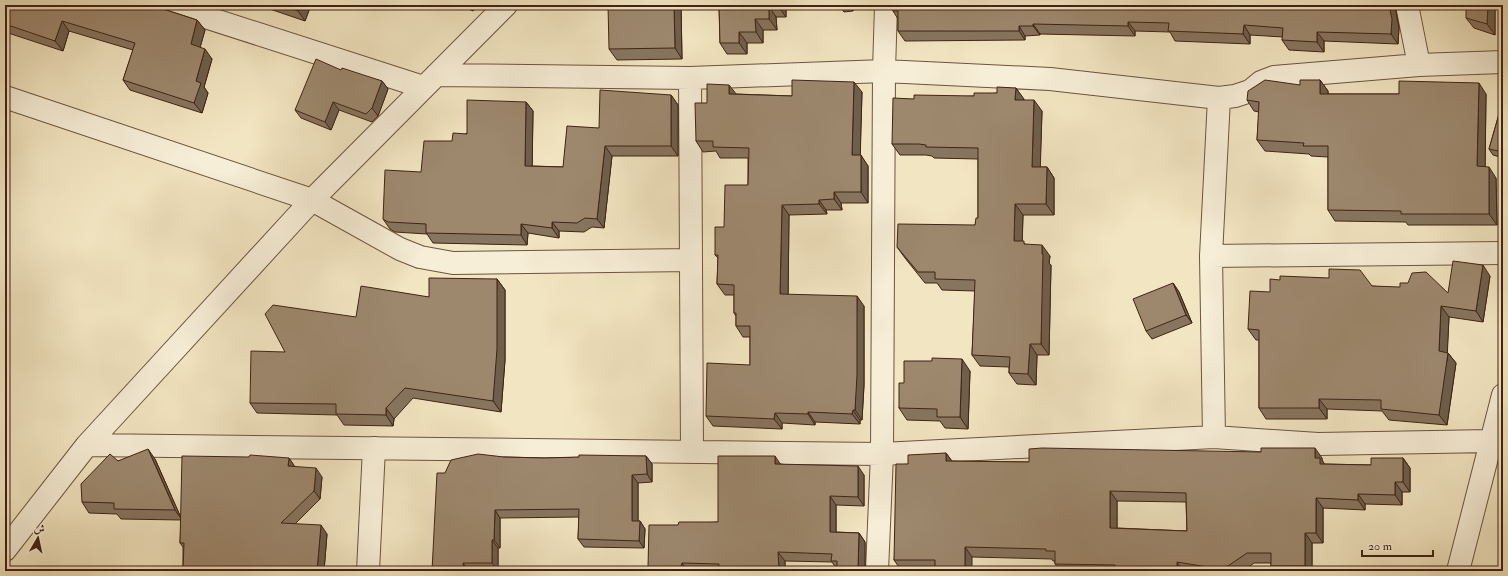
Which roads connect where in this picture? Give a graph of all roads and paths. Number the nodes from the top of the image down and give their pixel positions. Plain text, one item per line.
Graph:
1 (168, 5) edge
2 (506, 5) edge
3 (886, 5) edge
4 (1408, 5) edge
5 (1503, 62) edge
6 (1419, 65) junction
7 (884, 71) junction
8 (690, 78) junction
9 (429, 81) junction
10 (5, 97) edge
11 (1219, 98) junction
12 (312, 200) junction
13 (1503, 253) edge
14 (1211, 256) junction
15 (691, 260) junction
16 (1503, 395) edge
17 (1214, 437) junction
18 (1491, 441) junction
19 (87, 445) junction
20 (374, 448) junction
21 (692, 451) junction
22 (882, 454) junction
23 (5, 550) edge
24 (368, 571) edge
25 (877, 571) edge
26 (1458, 571) edge

1 - 9 street
2 - 9 street
3 - 7 street
4 - 6 street
5 - 6 street
6 - 11 street
7 - 8 street
7 - 11 street
7 - 22 street
8 - 9 street
8 - 15 street
9 - 12 street
10 - 12 street
11 - 14 street
12 - 15 street
12 - 19 street
13 - 14 street
14 - 17 street
15 - 21 street
16 - 18 street
17 - 18 street
17 - 22 street
18 - 26 street
19 - 20 street
19 - 23 street
20 - 21 street
20 - 24 street
21 - 22 street
22 - 25 street

